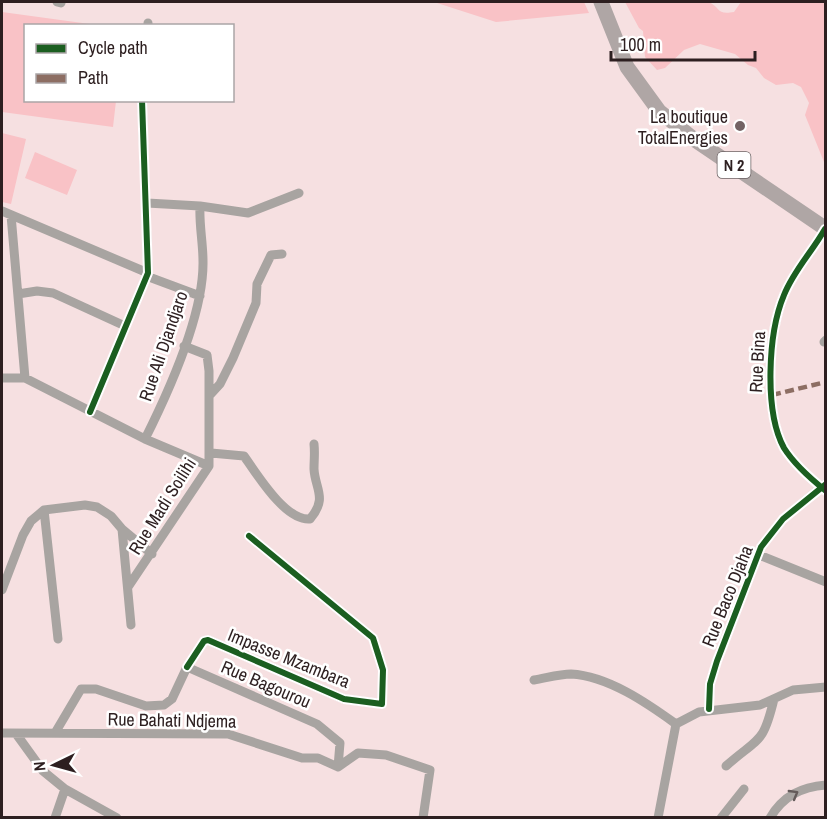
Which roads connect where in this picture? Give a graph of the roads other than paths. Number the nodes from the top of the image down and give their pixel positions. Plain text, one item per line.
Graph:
1 (601, 2) edge
2 (647, 96) junction
3 (142, 102) edge
4 (752, 178) junction
5 (789, 192) junction
6 (299, 193) dead end
7 (147, 204) junction
8 (200, 206) junction
9 (2, 211) edge
10 (11, 215) junction
11 (825, 218) edge
12 (825, 229) edge
13 (282, 254) dead end
14 (148, 273) junction
15 (18, 294) junction
16 (200, 296) junction
17 (125, 326) junction
18 (184, 346) junction
19 (2, 378) edge
20 (25, 378) junction
21 (209, 396) junction
22 (90, 412) junction
23 (145, 439) junction
24 (314, 444) dead end
25 (211, 453) junction
26 (209, 466) junction
27 (824, 488) edge
28 (44, 510) junction
29 (122, 529) junction
30 (249, 536) dead end
31 (152, 554) junction
32 (759, 555) junction
33 (825, 582) edge
34 (128, 587) junction
35 (2, 590) edge
36 (131, 625) dead end
37 (58, 639) dead end
38 (187, 667) junction
39 (534, 680) dead end
40 (825, 687) edge
41 (774, 699) junction
42 (710, 709) junction
43 (676, 724) junction
44 (55, 733) junction
45 (2, 734) edge
46 (16, 735) junction
47 (726, 766) dead end
48 (338, 767) junction
49 (825, 785) edge
50 (64, 789) junction
51 (744, 789) dead end
52 (55, 818) edge
53 (117, 818) edge
54 (423, 818) edge
55 (658, 818) edge
56 (721, 818) edge
57 (770, 818) edge

1 - 2 main road, N 2
2 - 4 main road, N 2
2 - 5 main road, N 2
3 - 7 street
4 - 5 main road, N 2
4 - 12 main road, N 2
5 - 11 main road, N 2
6 - 8 street
7 - 8 street
7 - 14 street
8 - 16 street, Rue Ali Djandjaro
9 - 10 street
10 - 14 street
10 - 15 street
12 - 27 street, Rue Bina
13 - 21 street
14 - 16 street
14 - 17 street
15 - 17 street
15 - 20 street
16 - 18 street, Rue Ali Djandjaro
17 - 22 street
18 - 21 street, Rue Madi Soilihi
18 - 23 street, Rue Ali Djandjaro
19 - 20 street
20 - 22 street
21 - 25 street, Rue Madi Soilihi
22 - 23 street
23 - 26 street
24 - 25 street
25 - 26 street, Rue Madi Soilihi
26 - 31 street, Rue Madi Soilihi
27 - 32 street, Rue Baco Djaha
28 - 29 street
28 - 35 street
28 - 37 street
29 - 31 street
29 - 34 street
30 - 38 street, Impasse Mzambara
31 - 34 street, Rue Madi Soilihi
32 - 33 street
32 - 42 street, Rue Baco Djaha
34 - 36 street
38 - 44 street
38 - 48 street, Rue Bagourou
39 - 43 street
40 - 41 street
41 - 42 street
41 - 47 street
42 - 43 street
43 - 55 street
44 - 46 street, Rue Bahati Ndjema
44 - 48 street, Rue Bahati Ndjema
45 - 46 street, Rue Bahati Ndjema
46 - 50 street
48 - 54 street
57 -> 49 street
50 - 52 street
50 - 53 street
51 - 56 street

